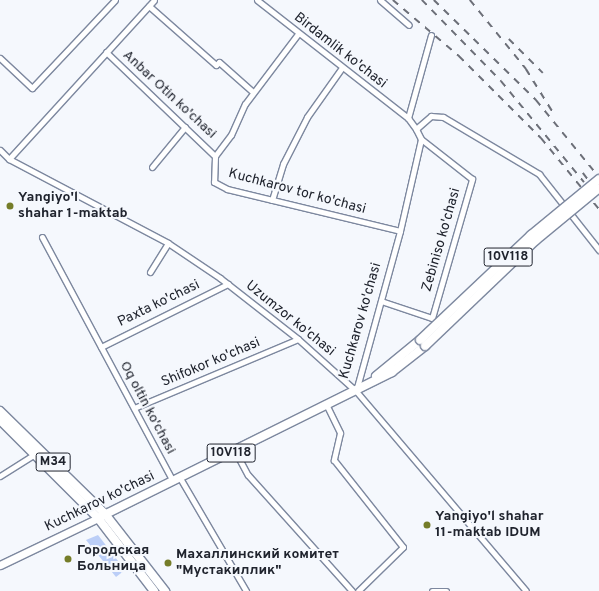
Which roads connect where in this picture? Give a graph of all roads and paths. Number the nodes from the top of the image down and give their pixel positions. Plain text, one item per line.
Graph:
1 (115, 0) edge
2 (154, 0) edge
3 (257, 0) edge
4 (380, 0) edge
5 (148, 6) junction
6 (409, 26) dead end
7 (298, 34) junction
8 (431, 35) dead end
9 (106, 52) junction
10 (0, 58) edge
11 (342, 69) junction
12 (253, 92) junction
13 (408, 118) junction
14 (185, 127) junction
15 (416, 129) junction
16 (420, 139) junction
17 (0, 150) edge
18 (216, 156) junction
19 (9, 159) junction
20 (152, 167) dead end
21 (599, 178) edge
22 (599, 188) edge
23 (272, 200) junction
24 (400, 231) junction
25 (42, 237) dead end
26 (168, 243) junction
27 (599, 250) edge
28 (150, 272) dead end
29 (228, 284) junction
30 (381, 301) junction
31 (298, 339) junction
32 (423, 343) junction
33 (101, 347) junction
34 (356, 391) junction
35 (327, 406) junction
36 (134, 408) junction
37 (0, 411) edge
38 (0, 420) edge
39 (235, 451) junction
40 (35, 454) junction
41 (0, 476) edge
42 (176, 479) junction
43 (102, 516) junction
44 (0, 565) edge
45 (154, 591) edge
46 (165, 591) edge
47 (246, 591) edge
48 (352, 591) edge
49 (358, 591) edge
50 (432, 591) edge
51 (446, 591) edge
52 (526, 591) edge

1 - 10 street
2 - 5 street
3 - 7 street, Birdamlik ko'chasi
4 - 6 street
5 - 9 street
5 - 12 street
7 - 11 street, Birdamlik ko'chasi
7 - 12 street
8 - 13 street
9 - 14 street, Anbar Otin ko'chasi
9 - 19 street
11 - 13 street, Birdamlik ko'chasi
11 - 23 street
12 - 18 street
13 - 15 street, Birdamlik ko'chasi
14 - 18 street, Anbar Otin ko'chasi
14 - 20 street
15 - 16 street
15 - 27 street
16 - 24 street, Kuchkarov ko'chasi
16 - 30 street, Zebiniso ko'chasi
17 - 19 street, Uzumzor ko'chasi
18 - 23 street, Kuchkarov tor ko'chasi
19 - 26 street, Uzumzor ko'chasi
21 - 32 main road, 10V118, bridge
22 - 32 main road, 10V118, bridge
23 - 24 street, Kuchkarov tor ko'chasi
24 - 30 street, Kuchkarov ko'chasi
25 - 33 street
26 - 28 street
26 - 29 street, Uzumzor ko'chasi
29 - 31 street, Uzumzor ko'chasi
29 - 33 street, Paxta ko'chasi
30 - 34 street, Kuchkarov ko'chasi
31 - 34 street, Uzumzor ko'chasi
31 - 36 street, Shifokor ko'chasi
32 - 34 main road, 10V118
33 - 36 street, Oq oltin ko'chasi
34 - 35 main road, Kuchkarov ko'chasi / 10V118
34 - 52 street, Uzumzor ko'chasi
35 - 39 main road, Kuchkarov ko'chasi / 10V118
35 - 49 street
36 - 42 street, Oq oltin ko'chasi
37 - 43 main road, M34
38 - 40 main road, M34
39 - 42 main road, Kuchkarov ko'chasi / 10V118
39 - 48 street
40 - 41 street
40 - 43 main road, M34
42 - 43 main road, Kuchkarov ko'chasi / 10V118
42 - 47 street, Oq oltin ko'chasi
43 - 44 main road, Kuchkarov ko'chasi
43 - 45 main road, M34
43 - 46 main road, M34
50 - 51 street

